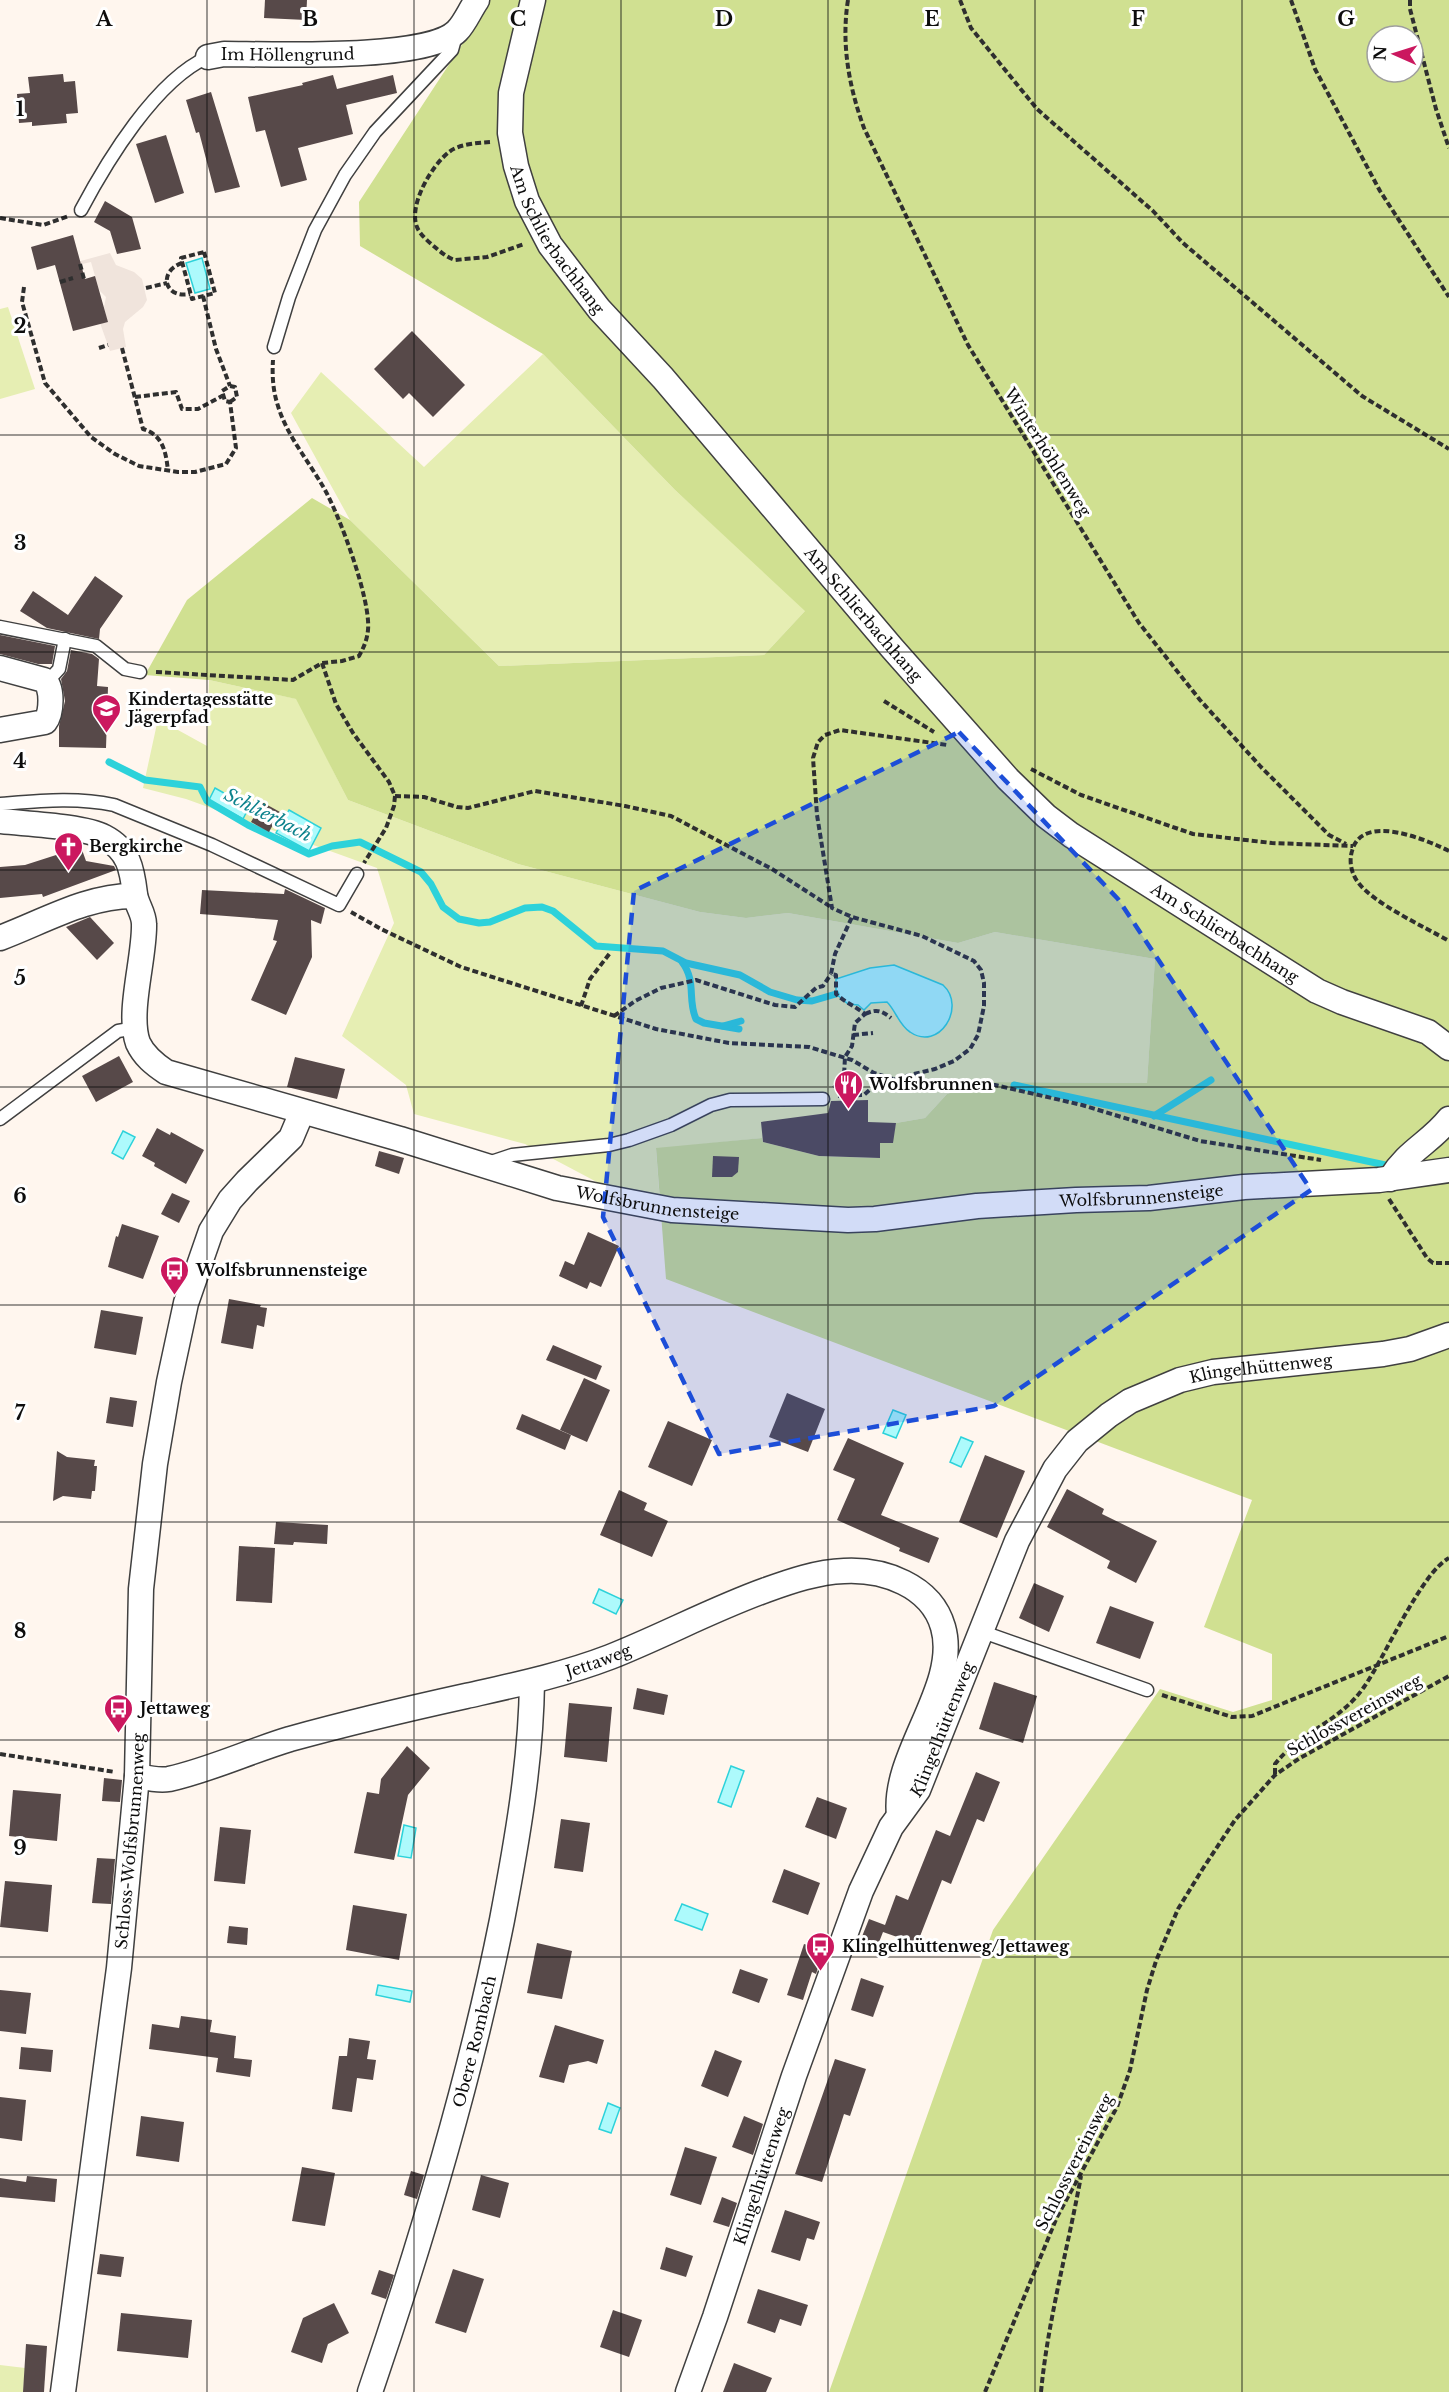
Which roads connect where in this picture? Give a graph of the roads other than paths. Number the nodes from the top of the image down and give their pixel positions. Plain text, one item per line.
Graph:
1 (477, 0) edge
2 (533, 0) edge
3 (457, 32) junction
4 (208, 57) joint
5 (77, 213) road end
6 (262, 343) dead end
7 (0, 627) edge
8 (65, 639) junction
9 (0, 668) edge
10 (140, 672) road end
11 (47, 682) junction
12 (0, 730) edge
13 (0, 804) edge
14 (0, 821) edge
15 (357, 874) dead end
16 (135, 896) junction
17 (0, 938) edge
18 (136, 1028) junction
19 (1449, 1048) edge
20 (823, 1099) dead end
21 (302, 1112) junction
22 (0, 1119) edge
23 (1449, 1119) edge
24 (481, 1165) junction
25 (1449, 1170) edge
26 (1384, 1179) junction
27 (1449, 1335) edge
28 (980, 1631) junction
29 (532, 1682) junction
30 (1147, 1690) road end
31 (137, 1776) junction
32 (899, 1815) junction
33 (63, 2392) edge
34 (370, 2392) edge
35 (688, 2392) edge

1 - 3 street
2 - 19 street, Am Schlierbachhang
3 - 4 street, Im Höllengrund
3 - 6 lane
4 - 5 lane, Im Höllengrund
7 - 8 lane
8 - 10 lane
8 - 11 lane
9 - 11 street
11 - 12 street
13 - 15 lane
14 - 16 street, Wolfsbrunnensteige
16 - 17 street
16 - 18 street, Wolfsbrunnensteige
18 - 21 street, Wolfsbrunnensteige
18 - 22 lane
20 - 24 lane
21 - 24 street, Wolfsbrunnensteige
21 - 31 street, Schloss-Wolfsbrunnenweg
23 - 26 street
24 - 26 street, Wolfsbrunnensteige
25 - 26 street
27 - 28 street, Klingelhüttenweg
28 - 30 lane
28 - 32 street, Klingelhüttenweg
29 - 31 street, Jettaweg
29 - 32 street, Jettaweg
29 - 34 street, Obere Rombach
31 - 33 street, Schloss-Wolfsbrunnenweg
32 - 35 street, Klingelhüttenweg

